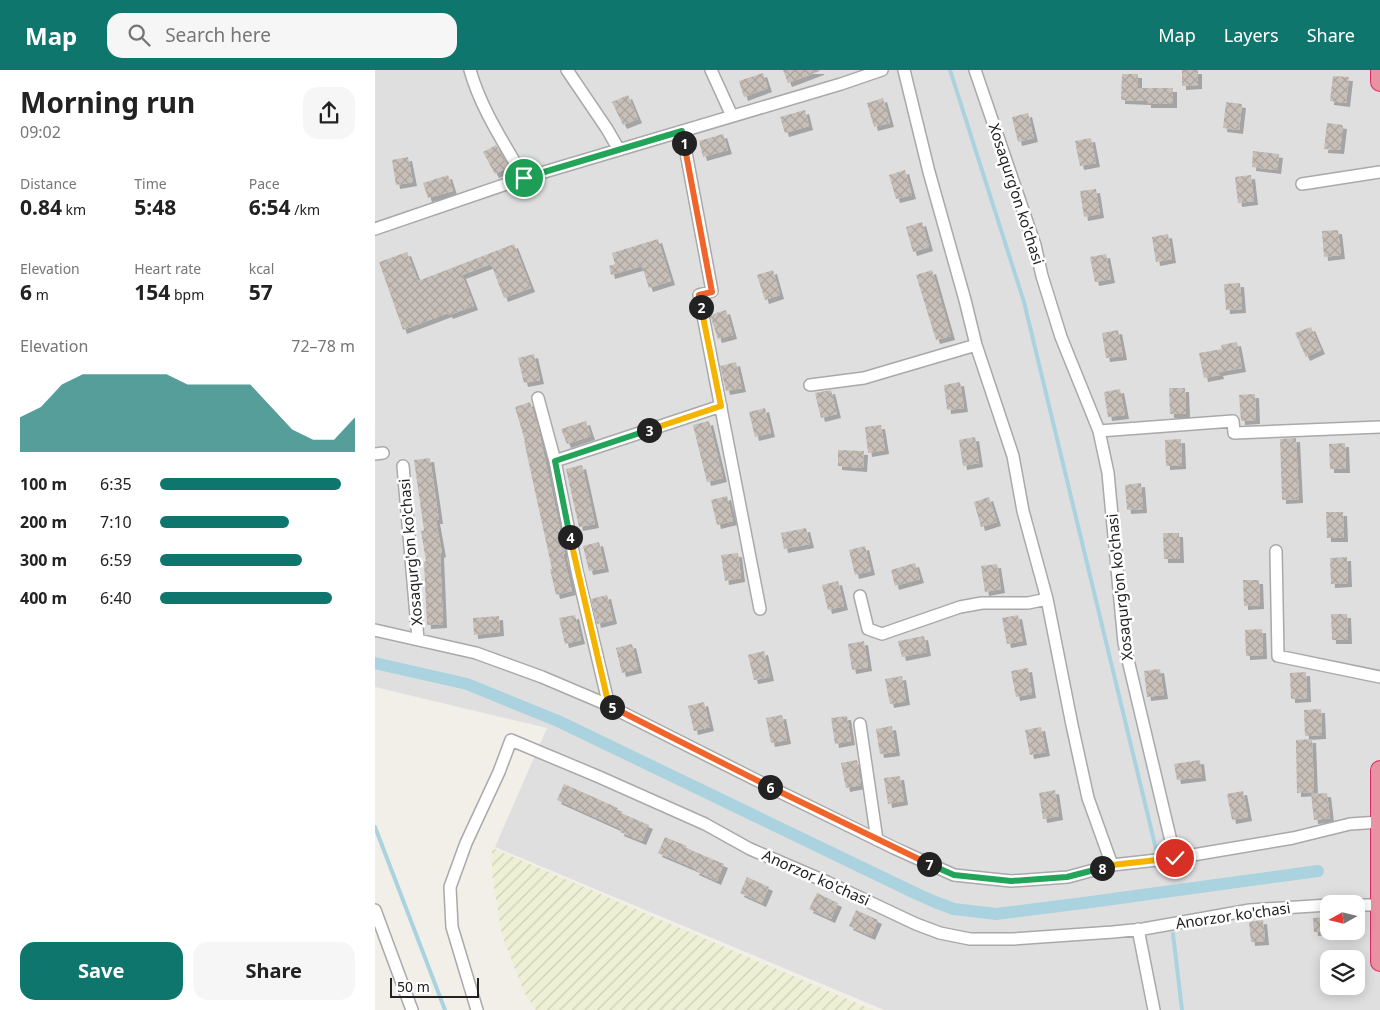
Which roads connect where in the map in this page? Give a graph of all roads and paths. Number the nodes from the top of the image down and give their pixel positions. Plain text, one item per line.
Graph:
1 (470, 70) edge
2 (567, 70) edge
3 (711, 70) edge
4 (883, 70) edge
5 (904, 70) edge
6 (975, 70) edge
7 (1379, 70) edge
8 (1380, 82) edge
9 (732, 116) junction
10 (682, 131) junction
11 (619, 150) junction
12 (1380, 172) edge
13 (524, 178) junction
14 (1302, 184) dead end
15 (375, 228) edge
16 (976, 344) junction
17 (810, 384) dead end
18 (538, 398) dead end
19 (721, 406) junction
20 (1380, 427) edge
21 (1099, 431) junction
22 (555, 461) junction
23 (403, 466) dead end
24 (1276, 552) dead end
25 (860, 596) dead end
26 (1047, 599) junction
27 (760, 609) dead end
28 (375, 630) edge
29 (418, 639) junction
30 (1380, 677) edge
31 (609, 706) junction
32 (861, 724) dead end
33 (1380, 770) edge
34 (1380, 822) edge
35 (877, 840) junction
36 (1175, 858) junction
37 (1112, 865) junction
38 (1365, 905) edge
39 (1379, 905) edge
40 (1320, 906) edge
41 (375, 910) edge
42 (1138, 929) junction
43 (1380, 962) edge
44 (412, 1010) edge
45 (477, 1010) edge
46 (1154, 1010) edge

1 - 13 street
2 - 11 street
3 - 9 street
4 - 9 street
5 - 16 street
6 - 21 street, Xosaqurg'on ko'chasi
7 - 8 highway
9 - 10 street
10 - 11 street
10 - 19 street
11 - 13 street
12 - 14 street
13 - 15 street
16 - 17 street
16 - 26 street
18 - 22 street
19 - 22 street
19 - 27 street
20 - 21 street
21 - 36 street, Xosaqurg'on ko'chasi
22 - 31 street
23 - 29 street, Xosaqurg'on ko'chasi
24 - 30 street
25 - 26 street
26 - 37 street
28 - 29 street, Xosaqurg'on ko'chasi
29 - 31 street, Xosaqurg'on ko'chasi
31 - 35 street, Xosaqurg'on ko'chasi
32 - 35 street
33 - 34 highway
34 - 36 street, Xosaqurg'on ko'chasi
34 - 39 highway
35 - 37 street, Xosaqurg'on ko'chasi
36 - 37 street, Xosaqurg'on ko'chasi
38 - 39 street
39 - 43 highway
40 - 42 street, Anorzor ko'chasi
41 - 44 street
42 - 45 street, Anorzor ko'chasi
42 - 46 street

